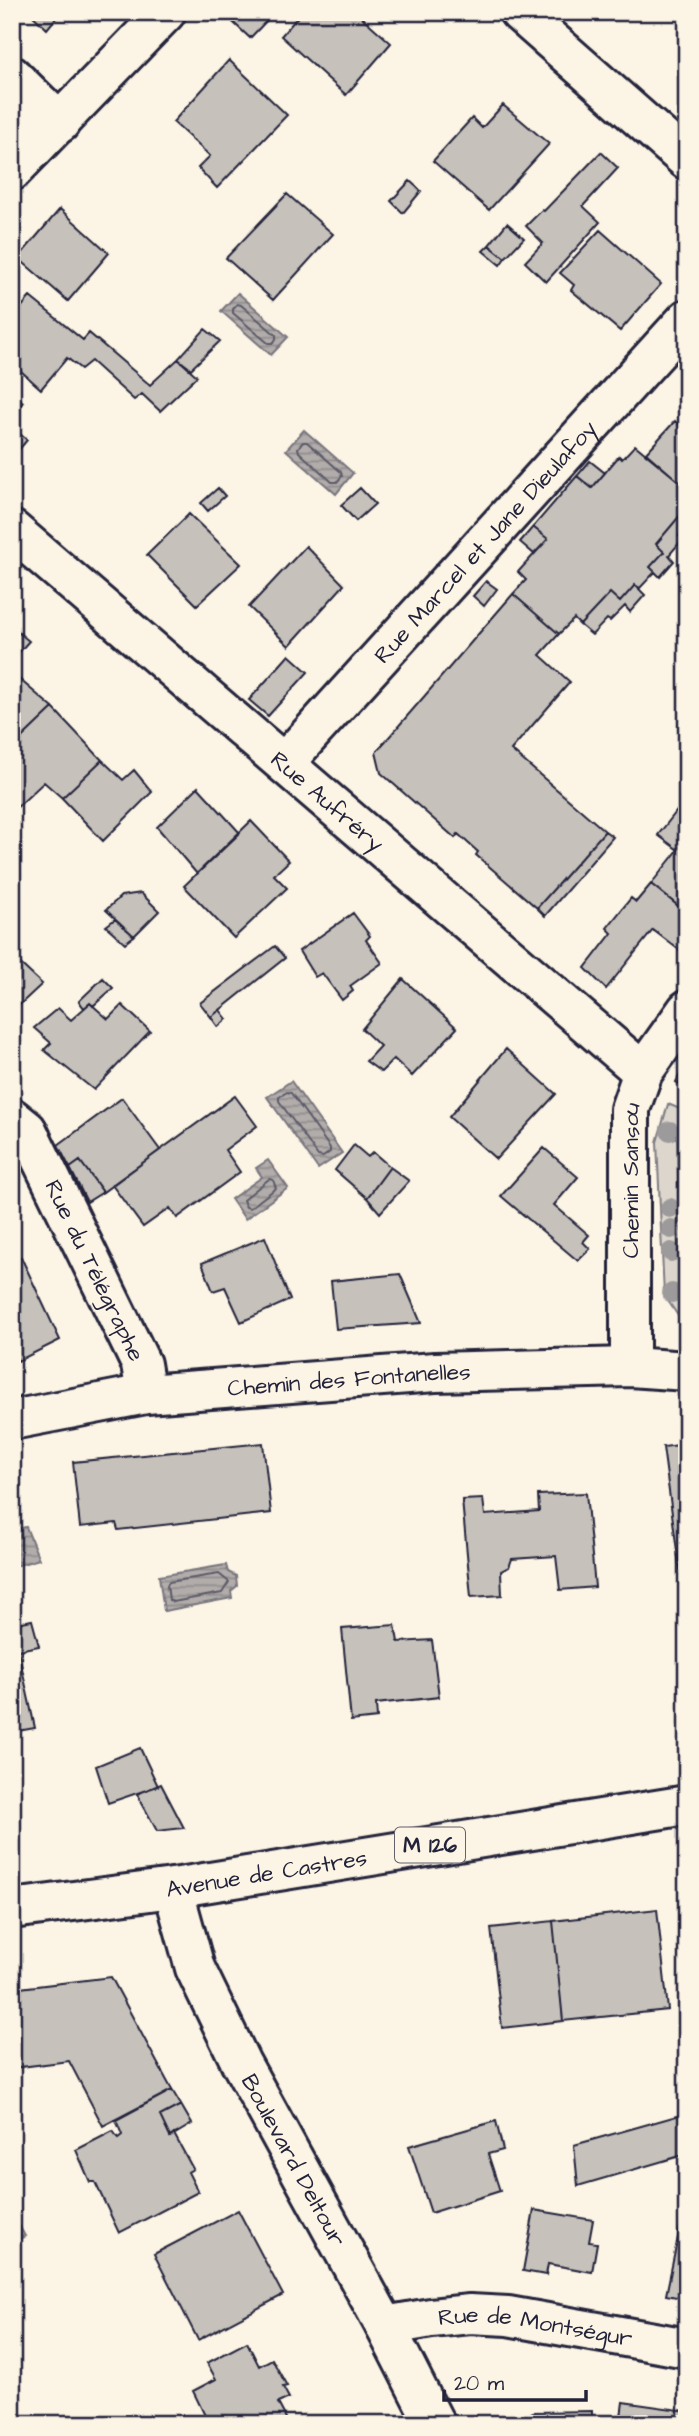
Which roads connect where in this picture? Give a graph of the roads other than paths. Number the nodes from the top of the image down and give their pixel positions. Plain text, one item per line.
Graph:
1 (166, 12) edge
2 (519, 12) edge
3 (12, 76) edge
4 (29, 142) edge
5 (687, 160) edge
6 (687, 319) edge
7 (12, 530) edge
8 (284, 762) junction
9 (687, 1010) edge
10 (643, 1072) junction
11 (12, 1118) edge
12 (630, 1367) junction
13 (687, 1371) edge
14 (146, 1394) junction
15 (12, 1420) edge
16 (687, 1805) edge
17 (173, 1888) junction
18 (12, 1909) edge
19 (385, 2326) junction
20 (687, 2348) edge
21 (435, 2424) edge

1 - 4 street
2 - 5 street
3 - 4 street
6 - 8 street, Rue Marcel et Jane Dieulafoy
7 - 8 street, Rue Aufréry
8 - 10 street, Rue Aufréry
9 - 10 street, Chemin Sansou
10 - 12 street, Chemin Sansou
11 - 14 street, Rue du Télégraphe
12 - 13 street, Chemin des Fontanelles
12 - 14 street, Chemin des Fontanelles
14 - 15 street, Chemin des Fontanelles
16 - 17 street, Avenue de Castres / M 126
17 - 18 street, Avenue de Castres / M 126
17 - 19 street, Boulevard Deltour
19 - 20 street, Rue de Montségur
19 - 21 street, Boulevard Deltour

